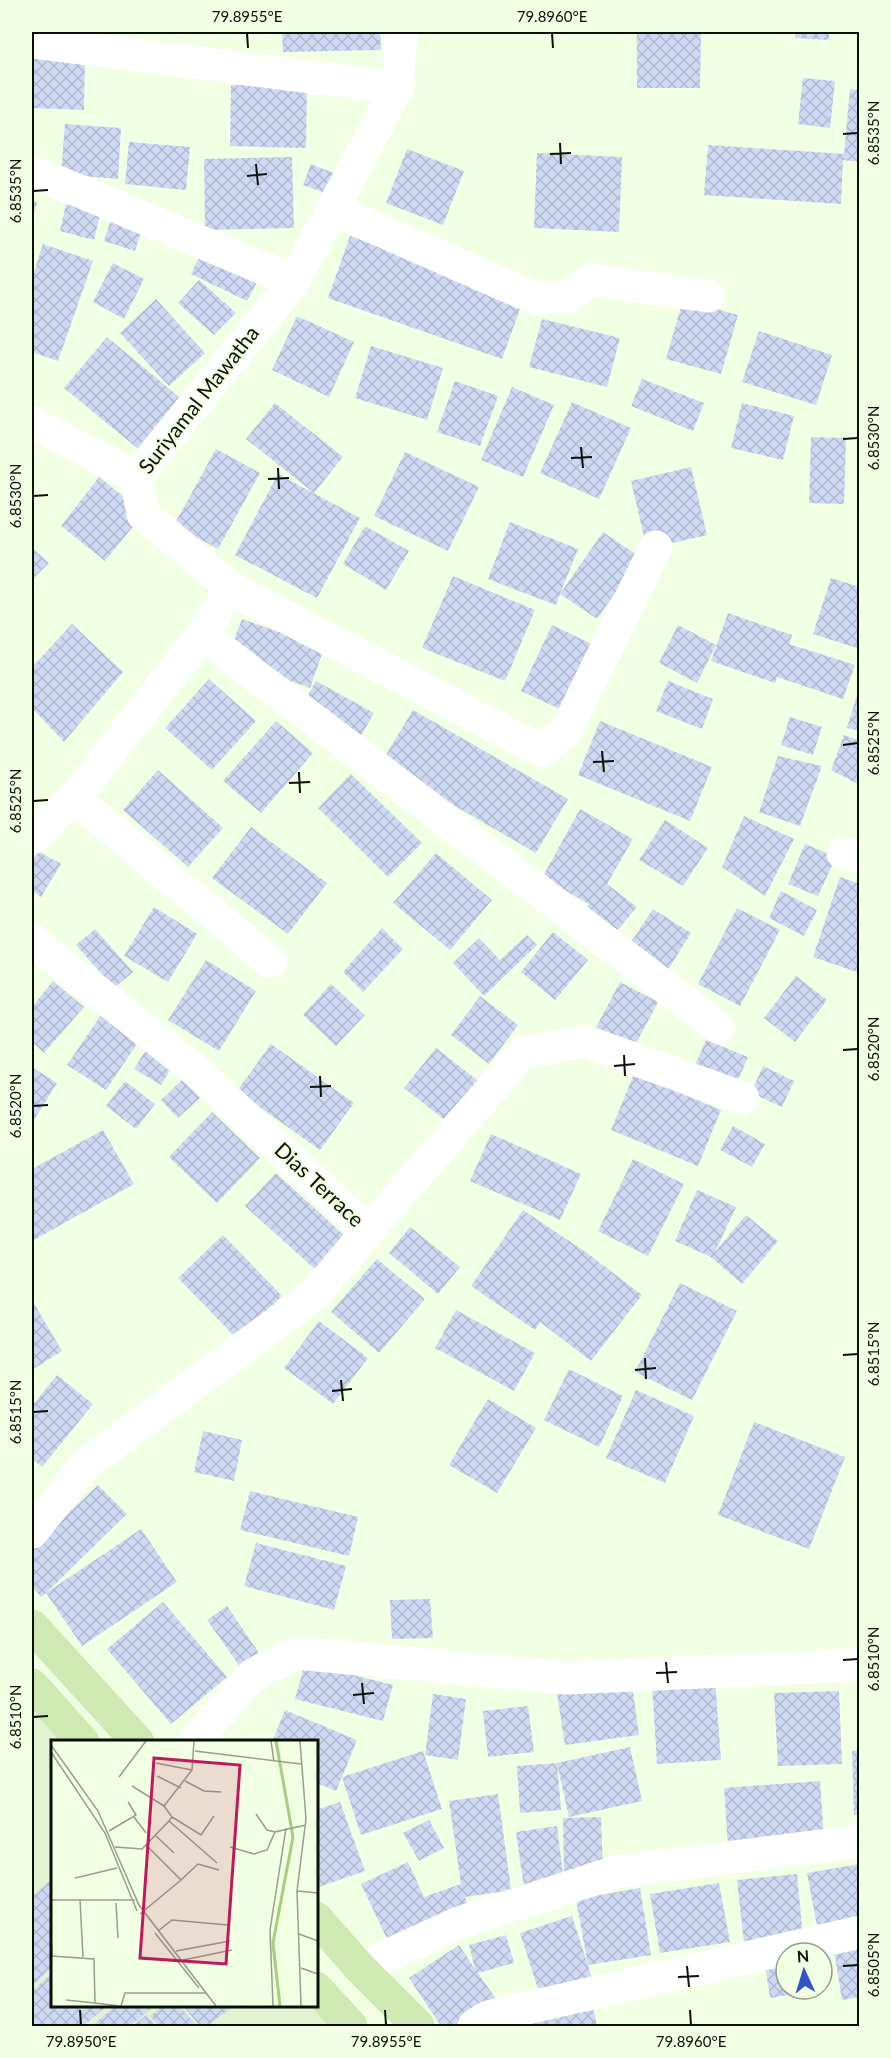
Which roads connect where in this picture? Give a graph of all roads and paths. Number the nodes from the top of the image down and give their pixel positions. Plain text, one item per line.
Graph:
1 (401, 32) edge
2 (32, 42) edge
3 (397, 88) junction
4 (41, 175) dead end
5 (332, 209) junction
6 (294, 281) junction
7 (708, 296) dead end
8 (32, 422) edge
9 (136, 477) junction
10 (656, 547) dead end
11 (231, 588) junction
12 (202, 636) junction
13 (74, 798) junction
14 (32, 838) edge
15 (32, 940) edge
16 (271, 962) dead end
17 (718, 1027) dead end
18 (743, 1098) dead end
19 (368, 1231) junction
20 (32, 1532) edge
21 (32, 1626) edge
22 (860, 1665) edge
23 (32, 1685) edge
24 (81, 1740) edge
25 (136, 1740) edge
26 (196, 1740) edge
27 (860, 1841) edge
28 (318, 1920) edge
29 (860, 1932) edge
30 (360, 1968) junction
31 (318, 1990) edge
32 (351, 2026) edge
33 (418, 2026) edge
34 (474, 2026) edge

1 - 3 street, Suriyamal Mawatha
2 - 3 street
3 - 5 street, Suriyamal Mawatha
4 - 6 street
5 - 6 street, Suriyamal Mawatha
5 - 7 street
6 - 9 street, Suriyamal Mawatha
8 - 9 street
9 - 11 street, Suriyamal Mawatha
10 - 11 street, Suriyamal Mawatha
11 - 12 street
12 - 13 street
12 - 17 street
13 - 14 street
13 - 16 street
15 - 19 street, Dias Terrace
18 - 19 street
19 - 20 street, Dias Terrace
21 - 25 main road
22 - 26 street
23 - 24 main road
27 - 30 street
28 - 30 main road
29 - 34 street
30 - 33 main road
31 - 32 main road

